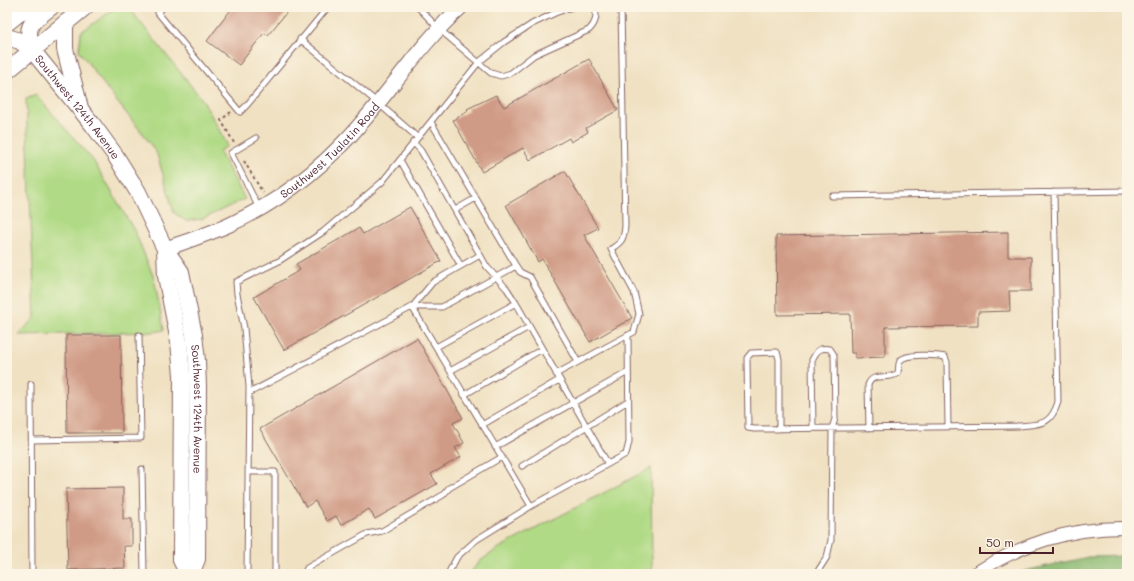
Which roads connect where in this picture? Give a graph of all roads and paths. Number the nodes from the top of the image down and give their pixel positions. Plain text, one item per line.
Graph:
1 (27, 7) edge
2 (51, 7) edge
3 (85, 7) edge
4 (163, 7) edge
5 (328, 7) edge
6 (418, 7) edge
7 (461, 7) edge
8 (572, 7) edge
9 (595, 7) edge
10 (621, 7) edge
11 (7, 23) edge
12 (65, 23) junction
13 (439, 29) junction
14 (7, 37) edge
15 (300, 39) junction
16 (32, 50) junction
17 (479, 62) junction
18 (7, 71) edge
19 (378, 103) junction
20 (80, 108) junction
21 (431, 122) junction
22 (417, 137) junction
23 (256, 138) dead end
24 (413, 142) junction
25 (400, 160) junction
26 (1127, 191) edge
27 (1054, 192) junction
28 (832, 196) dead end
29 (476, 198) junction
30 (260, 209) junction
31 (455, 210) junction
32 (165, 249) junction
33 (480, 255) junction
34 (461, 266) junction
35 (516, 266) junction
36 (496, 278) junction
37 (516, 303) junction
38 (412, 308) junction
39 (529, 327) junction
40 (139, 335) dead end
41 (628, 335) junction
42 (436, 347) junction
43 (542, 350) junction
44 (578, 362) junction
45 (450, 371) junction
46 (628, 372) junction
47 (556, 374) junction
48 (559, 380) junction
49 (31, 384) dead end
50 (249, 393) junction
51 (464, 395) junction
52 (628, 401) junction
53 (573, 403) junction
54 (482, 425) junction
55 (586, 427) junction
56 (948, 427) junction
57 (813, 428) junction
58 (832, 428) junction
59 (869, 428) junction
60 (779, 429) junction
61 (32, 440) junction
62 (495, 447) junction
63 (502, 457) junction
64 (608, 464) junction
65 (522, 466) dead end
66 (142, 469) dead end
67 (248, 472) junction
68 (531, 506) junction
69 (1127, 528) edge
70 (32, 574) edge
71 (144, 574) edge
72 (188, 574) edge
73 (191, 574) edge
74 (246, 574) edge
75 (275, 574) edge
76 (304, 574) edge
77 (448, 574) edge
78 (816, 574) edge
79 (974, 574) edge

1 - 11 main road
2 - 16 main road
3 - 12 main road
4 - 15 lane
5 - 15 lane
6 - 13 lane
7 - 13 main road, Southwest Tualatin Road
8 - 17 lane
9 - 17 lane
10 - 41 lane
12 - 16 main road
12 - 20 main road
13 - 17 lane
13 - 19 main road, Southwest Tualatin Road
14 - 16 main road
15 - 19 lane
16 - 18 main road
16 - 20 main road, Southwest 124th Avenue
17 - 21 lane
19 - 22 lane
19 - 30 main road, Southwest Tualatin Road
20 - 32 main road, Southwest 124th Avenue
21 - 22 lane
21 - 29 lane
22 - 24 lane
23 - 30 lane
24 - 25 lane
24 - 31 lane
25 - 34 lane
25 - 50 lane
26 - 27 lane
27 - 28 lane
27 - 56 lane
29 - 31 lane
29 - 35 lane
30 - 32 main road, Southwest Tualatin Road
31 - 33 lane
32 - 72 main road, Southwest 124th Avenue
32 - 73 main road, Southwest 124th Avenue
33 - 34 lane
33 - 36 lane
34 - 38 lane
35 - 36 lane
35 - 44 lane
36 - 37 lane
36 - 38 lane
37 - 39 lane
37 - 42 lane
38 - 42 lane
38 - 50 lane
39 - 43 lane
39 - 45 lane
40 - 61 lane
41 - 44 lane
41 - 46 lane
42 - 45 lane
43 - 47 lane
43 - 51 lane
44 - 47 lane
45 - 51 lane
46 - 52 lane
46 - 53 lane
47 - 48 lane
48 - 53 lane
48 - 54 lane
49 - 61 lane
50 - 67 lane
51 - 54 lane
52 - 55 lane
52 - 64 lane
53 - 55 lane
53 - 62 lane
54 - 62 lane
55 - 64 lane
55 - 65 lane
56 - 59 lane
56 - 59 lane
57 - 58 lane
57 - 58 lane
57 - 60 lane
58 - 59 lane
58 - 78 lane
60 - 60 lane
61 - 70 lane
62 - 63 lane
63 - 68 lane
63 - 76 lane
64 - 68 lane
66 - 71 lane
67 - 74 lane
67 - 75 lane
68 - 77 lane
69 - 79 street

